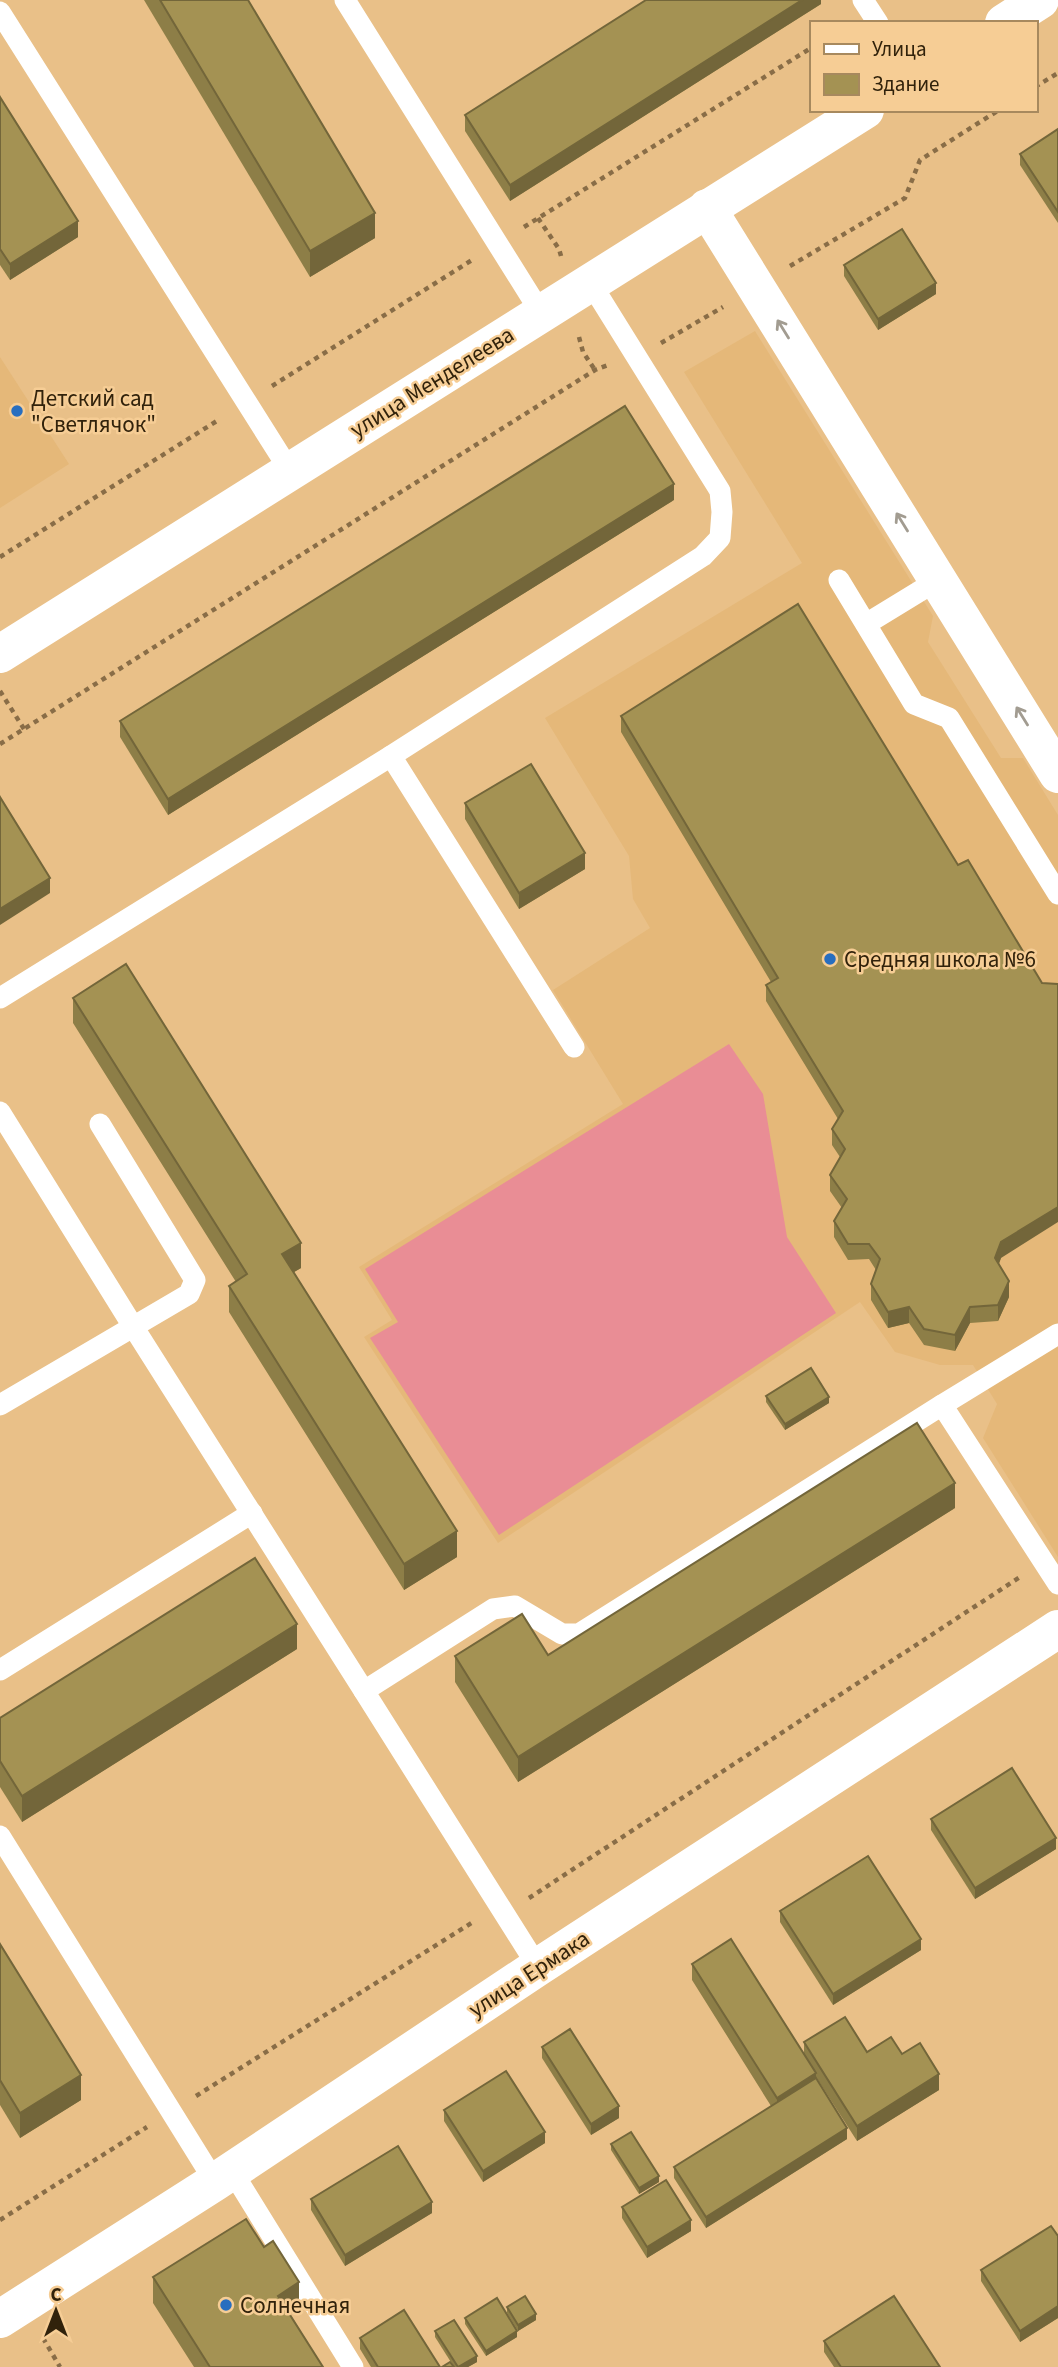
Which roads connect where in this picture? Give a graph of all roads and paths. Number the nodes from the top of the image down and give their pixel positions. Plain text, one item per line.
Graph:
1 (345, 0) edge
2 (863, 0) edge
3 (1040, 0) edge
4 (0, 12) edge
5 (876, 21) edge
6 (1007, 21) edge
7 (810, 49) edge
8 (1058, 73) edge
9 (1037, 86) edge
10 (862, 112) edge
11 (996, 112) edge
12 (707, 208) junction
13 (498, 244) junction
14 (590, 282) junction
15 (756, 286) junction
16 (541, 313) junction
17 (635, 354) junction
18 (247, 402) junction
19 (290, 471) junction
20 (0, 557) edge
21 (839, 580) dead end
22 (938, 580) junction
23 (866, 624) junction
24 (0, 654) edge
25 (0, 691) edge
26 (24, 729) junction
27 (0, 744) edge
28 (391, 755) junction
29 (1058, 774) edge
30 (1058, 894) edge
31 (0, 998) edge
32 (575, 1047) dead end
33 (0, 1112) edge
34 (100, 1124) dead end
35 (134, 1328) junction
36 (1058, 1334) edge
37 (0, 1405) edge
38 (942, 1405) junction
39 (252, 1513) junction
40 (1058, 1584) edge
41 (1058, 1629) edge
42 (0, 1670) edge
43 (364, 1690) junction
44 (2, 1845) edge
45 (538, 1967) junction
46 (224, 2176) junction
47 (0, 2319) edge
48 (353, 2367) edge

1 - 13 lane
2 - 5 lane
3 - 6 street
4 - 18 lane
7 - 13 path
8 - 9 path
10 - 12 street, улица Менделеева
11 - 15 path
12 - 14 street, улица Менделеева
12 - 15 street
13 - 16 lane
13 - 18 path
14 - 16 street, улица Менделеева
14 - 17 lane
15 - 17 path
22 -> 15 street
16 - 19 street, улица Менделеева
17 - 26 path
17 - 28 lane
18 - 19 lane
18 - 20 path
19 - 24 street, улица Менделеева
21 - 23 lane
22 - 23 lane
29 -> 22 street
23 - 30 lane
25 - 26 path
26 - 27 path
28 - 31 lane
28 - 32 lane
33 - 35 lane
34 - 35 lane
35 - 37 lane
35 - 39 lane
36 - 38 lane
38 - 40 lane
38 - 43 lane
39 - 42 lane
39 - 43 lane
41 - 45 street, улица Ермака
43 - 45 lane
44 - 46 lane
45 - 46 street, улица Ермака
46 - 47 street, улица Ермака
46 - 48 lane

